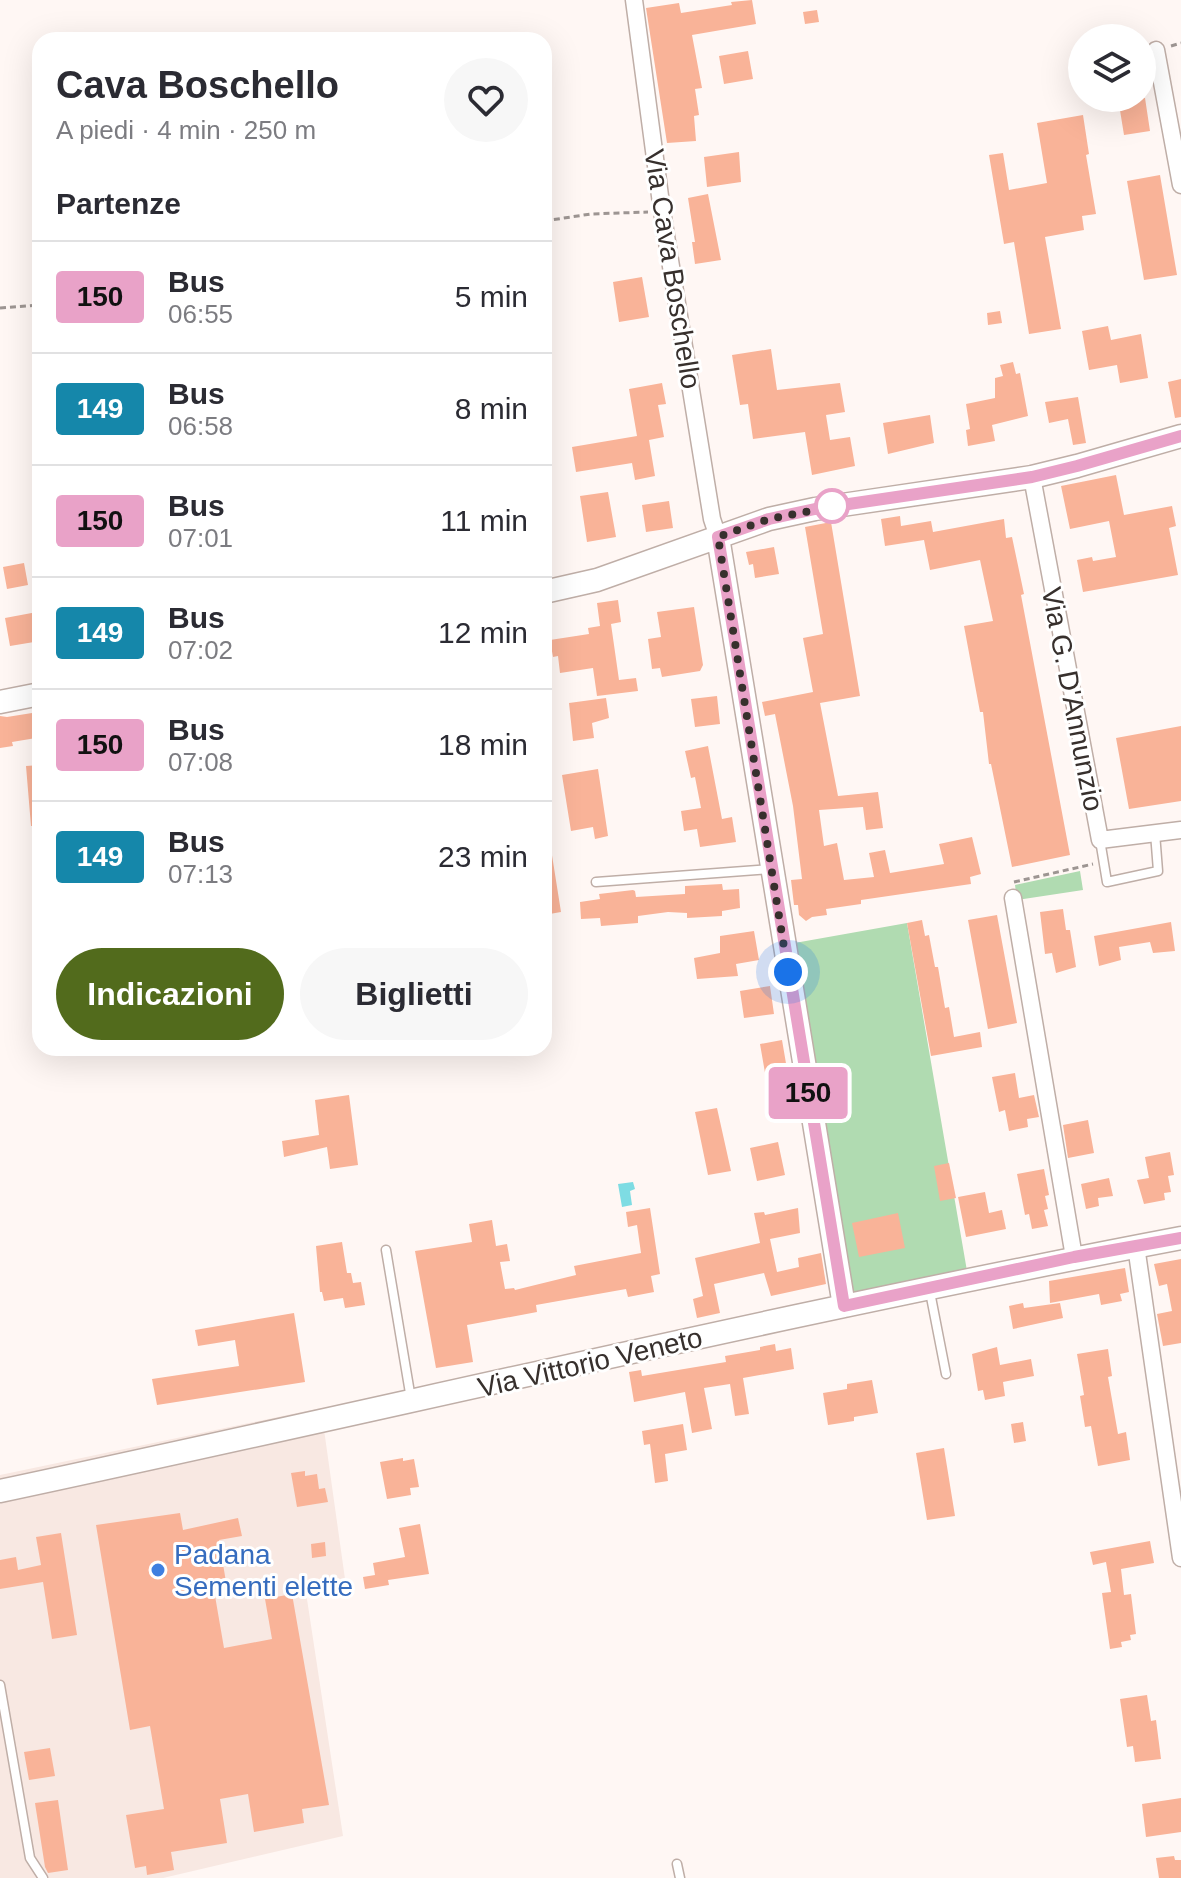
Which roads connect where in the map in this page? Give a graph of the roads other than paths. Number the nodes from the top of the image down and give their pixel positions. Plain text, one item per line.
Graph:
1 (634, 0) edge
2 (1156, 50) dead end
3 (1181, 185) edge
4 (1181, 436) edge
5 (1032, 477) junction
6 (718, 537) junction
7 (552, 590) edge
8 (32, 696) edge
9 (0, 702) edge
10 (1181, 830) edge
11 (1155, 833) junction
12 (1100, 840) junction
13 (771, 869) junction
14 (596, 882) dead end
15 (1013, 898) road end
16 (1181, 1238) edge
17 (1136, 1246) junction
18 (386, 1250) dead end
19 (1074, 1257) junction
20 (929, 1288) junction
21 (844, 1306) junction
22 (946, 1374) dead end
23 (411, 1402) junction
24 (1175, 1467) edge
25 (0, 1491) edge
26 (1181, 1558) edge
27 (0, 1685) edge
28 (677, 1864) dead end
29 (43, 1878) edge
30 (680, 1878) edge

1 - 6 street, Via Cava Boschello
2 - 3 street
4 - 5 main road
5 - 6 main road
5 - 12 street, Via G. D'Annunzio
6 - 7 main road
6 - 13 main road
8 - 9 main road
10 - 11 street, Via G. D'Annunzio
11 - 12 street, Via G. D'Annunzio
11 - 12 lane
13 - 14 lane
13 - 21 main road
15 - 19 street
16 - 17 main road, Via Vittorio Veneto
17 - 19 main road, Via Vittorio Veneto
17 - 24 street
18 - 23 lane
19 - 20 main road, Via Vittorio Veneto
20 - 21 main road, Via Vittorio Veneto
20 - 22 lane
21 - 23 main road, Via Vittorio Veneto
23 - 25 main road, Via Vittorio Veneto
24 - 26 street
27 - 29 lane
28 - 30 lane

